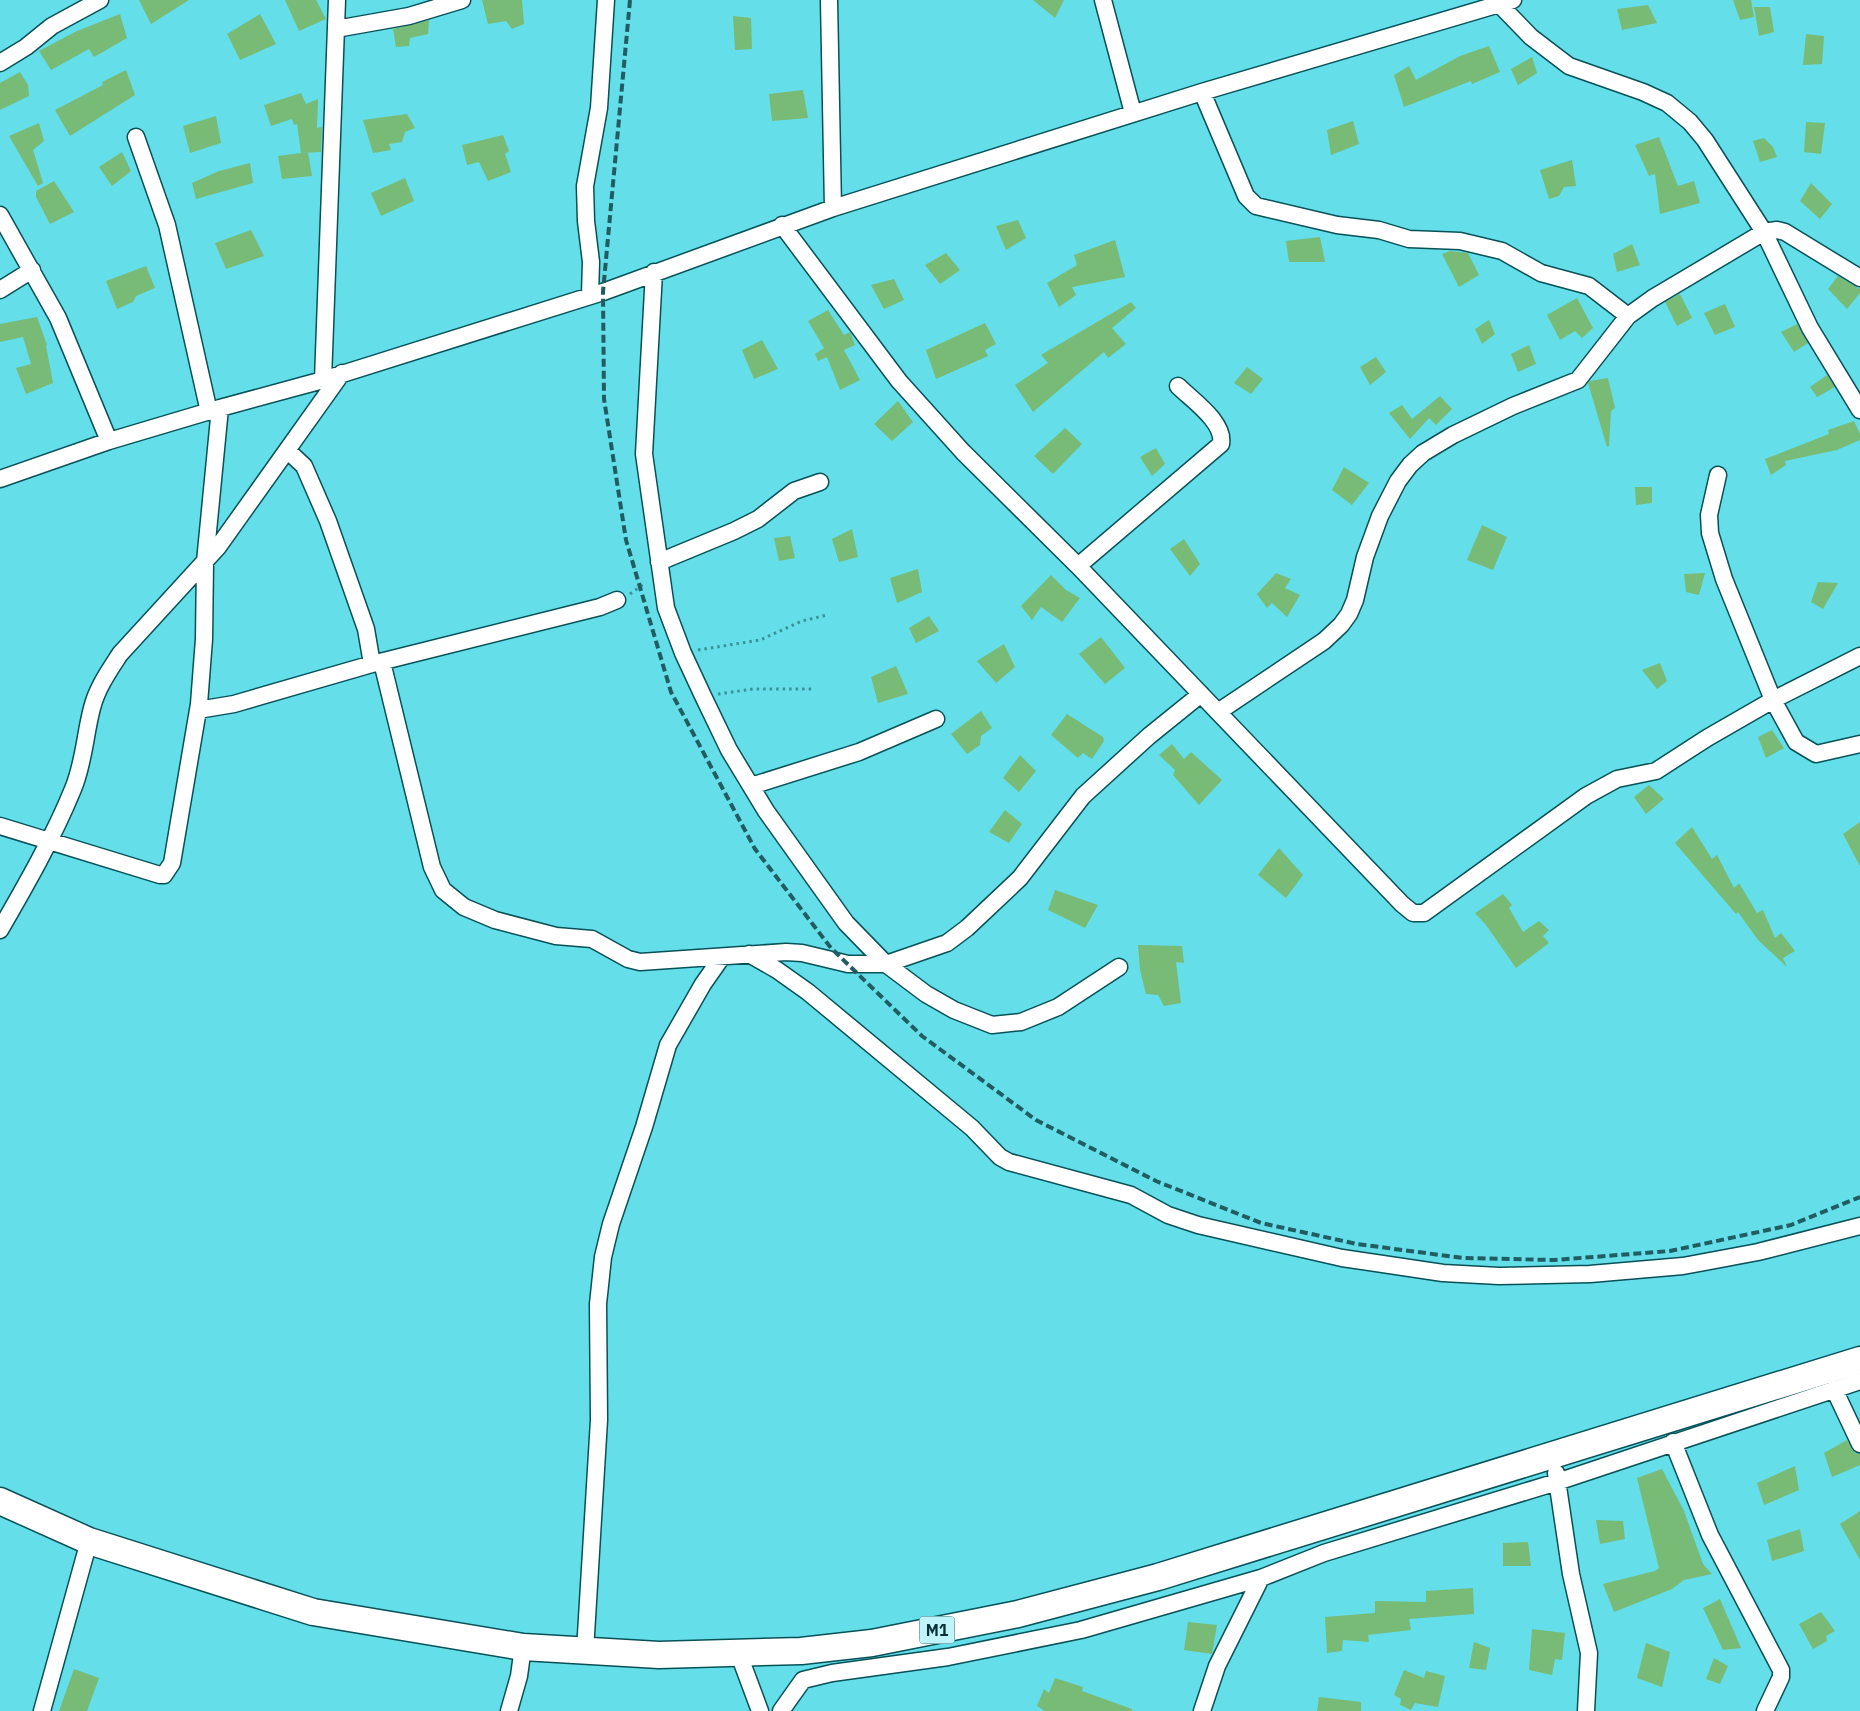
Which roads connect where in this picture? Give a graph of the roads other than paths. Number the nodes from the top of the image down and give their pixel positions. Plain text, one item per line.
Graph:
1 (100, 0) edge
2 (337, 0) edge
3 (462, 0) edge
4 (606, 0) edge
5 (829, 0) edge
6 (1103, 0) edge
7 (1506, 2) edge
8 (336, 29) junction
9 (0, 63) edge
10 (1202, 92) junction
11 (1133, 113) junction
12 (136, 137) dead end
13 (833, 208) junction
14 (0, 215) edge
15 (782, 225) junction
16 (1764, 232) junction
17 (32, 270) junction
18 (654, 272) junction
19 (1860, 278) edge
20 (0, 290) edge
21 (590, 295) junction
22 (1628, 316) junction
23 (342, 373) junction
24 (323, 380) junction
25 (1178, 386) dead end
26 (215, 410) junction
27 (1860, 410) edge
28 (109, 442) junction
29 (288, 450) junction
30 (1718, 475) dead end
31 (0, 479) edge
32 (820, 482) dead end
33 (205, 562) junction
34 (1078, 566) junction
35 (659, 568) junction
36 (617, 600) road end
37 (1860, 656) edge
38 (377, 663) junction
39 (1201, 694) junction
40 (1773, 700) junction
41 (198, 710) junction
42 (1218, 712) junction
43 (936, 719) dead end
44 (1860, 744) edge
45 (751, 786) junction
46 (0, 826) edge
47 (47, 841) junction
48 (0, 930) edge
49 (749, 954) junction
50 (722, 957) junction
51 (886, 964) junction
52 (1119, 967) dead end
53 (1860, 1226) edge
54 (1860, 1360) edge
55 (1860, 1381) edge
56 (1834, 1389) junction
57 (1674, 1442) junction
58 (1860, 1444) edge
59 (1554, 1456) junction
60 (1557, 1482) junction
61 (0, 1501) edge
62 (89, 1541) junction
63 (1261, 1578) junction
64 (522, 1647) junction
65 (585, 1651) junction
66 (738, 1652) junction
67 (42, 1711) edge
68 (509, 1711) edge
69 (760, 1711) edge
70 (781, 1711) edge
71 (1202, 1711) edge
72 (1586, 1711) edge
73 (1766, 1711) edge

1 - 9 street
2 - 8 street
3 - 8 street
4 - 21 street
5 - 13 street
6 - 11 street
7 - 10 street
7 - 16 street
8 - 24 street
10 - 11 street
10 - 22 street
11 - 13 street
12 - 26 street
13 - 15 street
14 - 17 street
15 - 18 street
15 - 34 street
16 - 19 street
16 - 22 street
16 - 27 street
17 - 20 street
17 - 28 street
18 - 21 street
18 - 35 street
21 - 23 street
22 - 42 street
23 - 24 street
23 - 29 street
24 - 26 street
25 - 34 street
26 - 28 street
26 - 33 street
28 - 31 street
29 - 33 street
29 - 38 street
30 - 40 street
32 - 35 street
33 - 41 street
33 - 47 street
34 - 39 street
35 - 45 street
36 - 38 street
37 - 40 street
38 - 41 street
38 - 50 street
39 - 42 street
39 - 51 street
40 - 42 street
40 - 44 street
41 - 47 street
43 - 45 street
45 - 51 street
46 - 47 street
47 - 48 street
49 - 50 street
49 - 51 street
49 - 53 street
50 - 65 street
51 - 52 street
54 - 59 main road, M1
55 - 56 street
56 - 57 street
56 - 58 street
57 - 60 street
57 - 73 street
59 - 60 street
59 - 66 main road, M1
60 - 63 street
60 - 72 street
61 - 62 main road, M1
62 - 64 main road, M1
62 - 67 street
63 - 70 street
63 - 71 street
64 - 65 main road, M1
64 - 68 street
65 - 66 main road, M1
66 - 69 street

